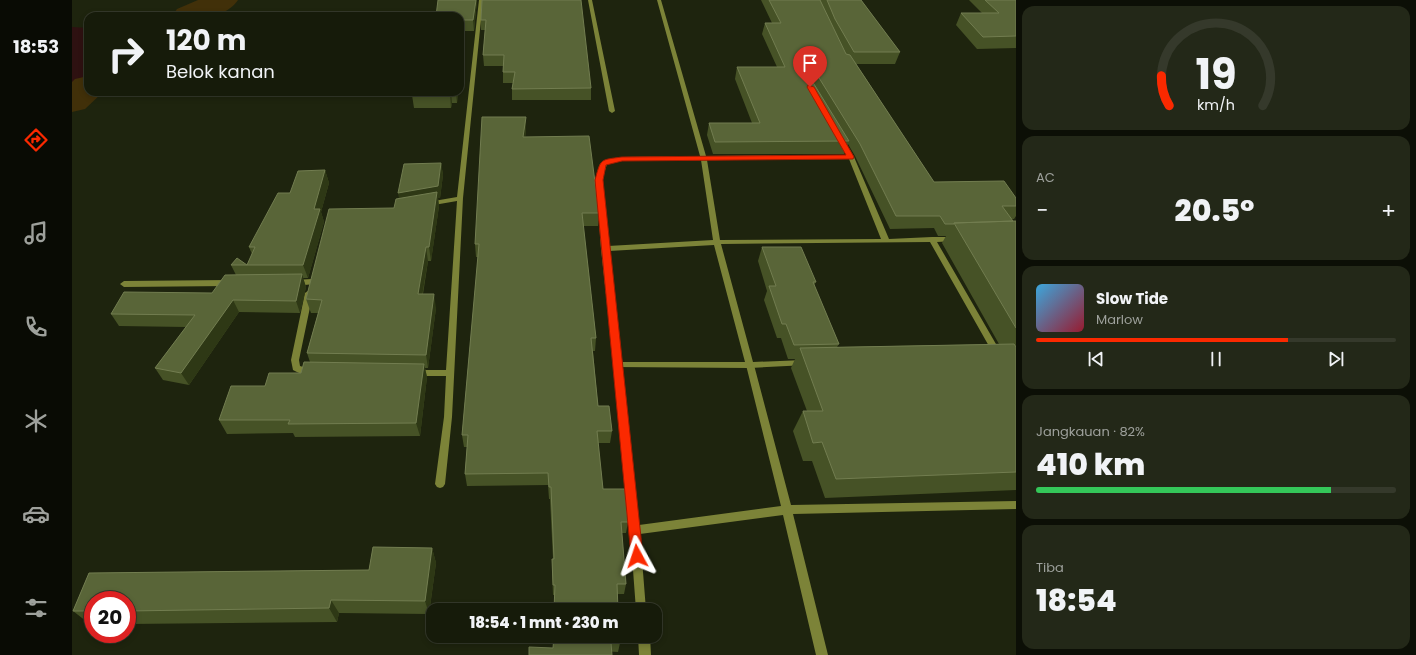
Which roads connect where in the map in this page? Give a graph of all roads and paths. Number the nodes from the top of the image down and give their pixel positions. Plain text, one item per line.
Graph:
1 (480, 0) edge
2 (590, 0) edge
3 (659, 0) edge
4 (612, 111) dead end
5 (836, 132) edge
6 (851, 157) junction
7 (704, 159) junction
8 (460, 198) junction
9 (423, 205) edge
10 (932, 239) junction
11 (963, 239) edge
12 (886, 241) junction
13 (717, 242) junction
14 (605, 249) junction
15 (234, 283) edge
16 (288, 283) edge
17 (124, 284) dead end
18 (999, 357) edge
19 (812, 363) edge
20 (618, 365) junction
21 (750, 366) junction
22 (323, 372) edge
23 (410, 373) edge
24 (450, 373) junction
25 (440, 484) dead end
26 (1016, 506) edge
27 (787, 510) junction
28 (635, 530) junction
29 (640, 603) edge
30 (644, 643) edge
31 (645, 655) edge
32 (822, 655) edge

1 - 8 street
2 - 4 street
3 - 7 street
5 - 6 street
6 - 7 street
6 - 12 street
7 - 13 street
7 - 14 street
8 - 9 street
8 - 24 street
10 - 11 street
10 - 12 street
10 - 18 street
12 - 13 street
13 - 14 street
13 - 21 street
14 - 20 street
15 - 17 street
16 - 22 street
19 - 21 street
20 - 21 street
20 - 28 street
21 - 27 street
23 - 24 street
24 - 25 street
26 - 27 street
27 - 28 street
27 - 32 street
28 - 29 street
30 - 31 street

